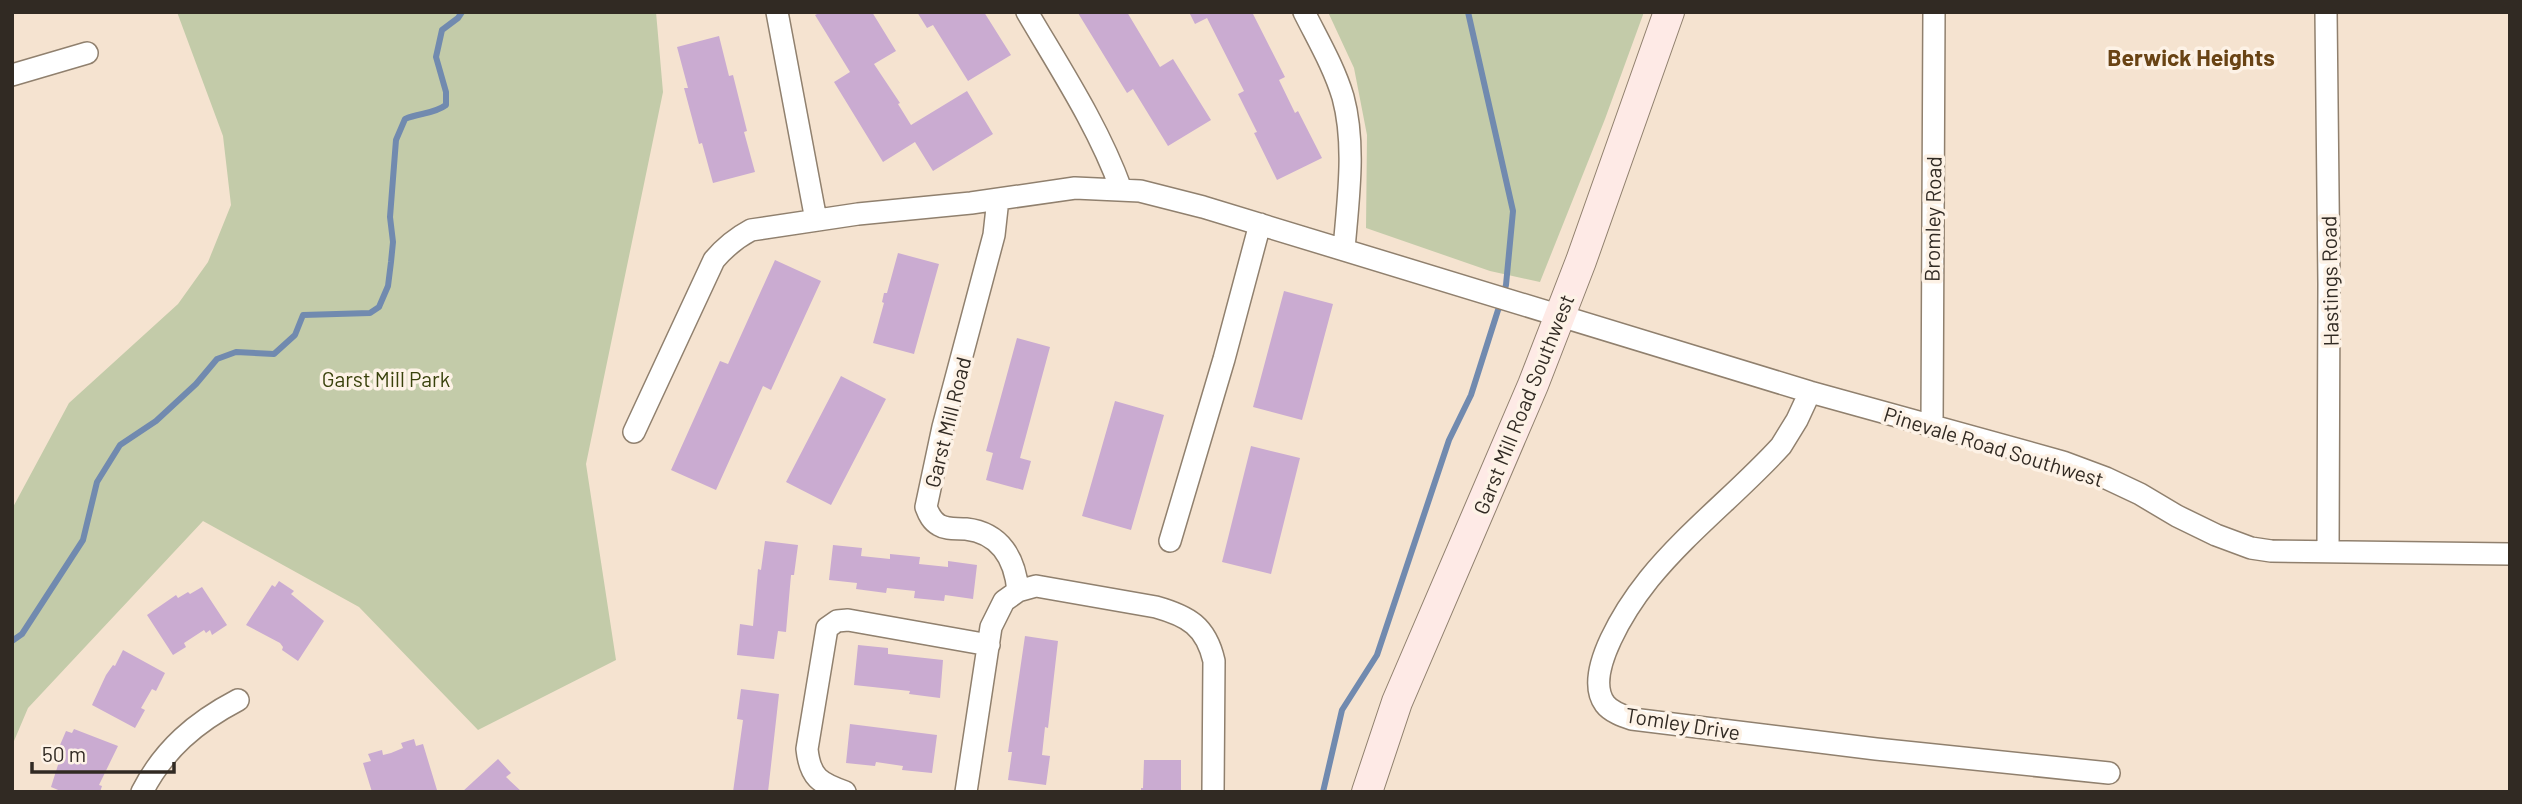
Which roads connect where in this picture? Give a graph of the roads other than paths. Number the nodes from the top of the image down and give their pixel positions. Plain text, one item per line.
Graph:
1 (777, 12) edge
2 (1027, 12) edge
3 (1304, 12) edge
4 (1669, 12) edge
5 (1934, 12) edge
6 (2326, 12) edge
7 (87, 53) dead end
8 (12, 75) edge
9 (1121, 189) junction
10 (998, 200) junction
11 (816, 220) junction
12 (1260, 224) junction
13 (1344, 249) junction
14 (1559, 317) junction
15 (1810, 392) junction
16 (1932, 426) junction
17 (634, 432) dead end
18 (1170, 541) dead end
19 (2328, 551) junction
20 (2510, 554) edge
21 (1018, 591) junction
22 (989, 645) junction
23 (238, 700) dead end
24 (2109, 773) dead end
25 (142, 792) edge
26 (845, 792) edge
27 (967, 792) edge
28 (1213, 792) edge
29 (1367, 792) edge

1 - 11 street
2 - 9 street
3 - 13 street
4 - 14 street, Garst Mill Road Southwest
5 - 16 street, Bromley Road
6 - 19 street, Hastings Road
7 - 8 street
9 - 10 street
9 - 12 street
10 - 11 street
10 - 21 street, Garst Mill Road
11 - 17 street
12 - 13 street
12 - 18 street
13 - 14 street
14 - 15 street, Pinevale Road Southwest
14 - 29 street, Garst Mill Road Southwest
15 - 16 street, Pinevale Road Southwest
15 - 24 street, Tomley Drive
16 - 19 street, Pinevale Road Southwest
19 - 20 street, Pinevale Road Southwest
21 - 22 street
21 - 28 street
22 - 26 street
22 - 27 street
23 - 25 street

